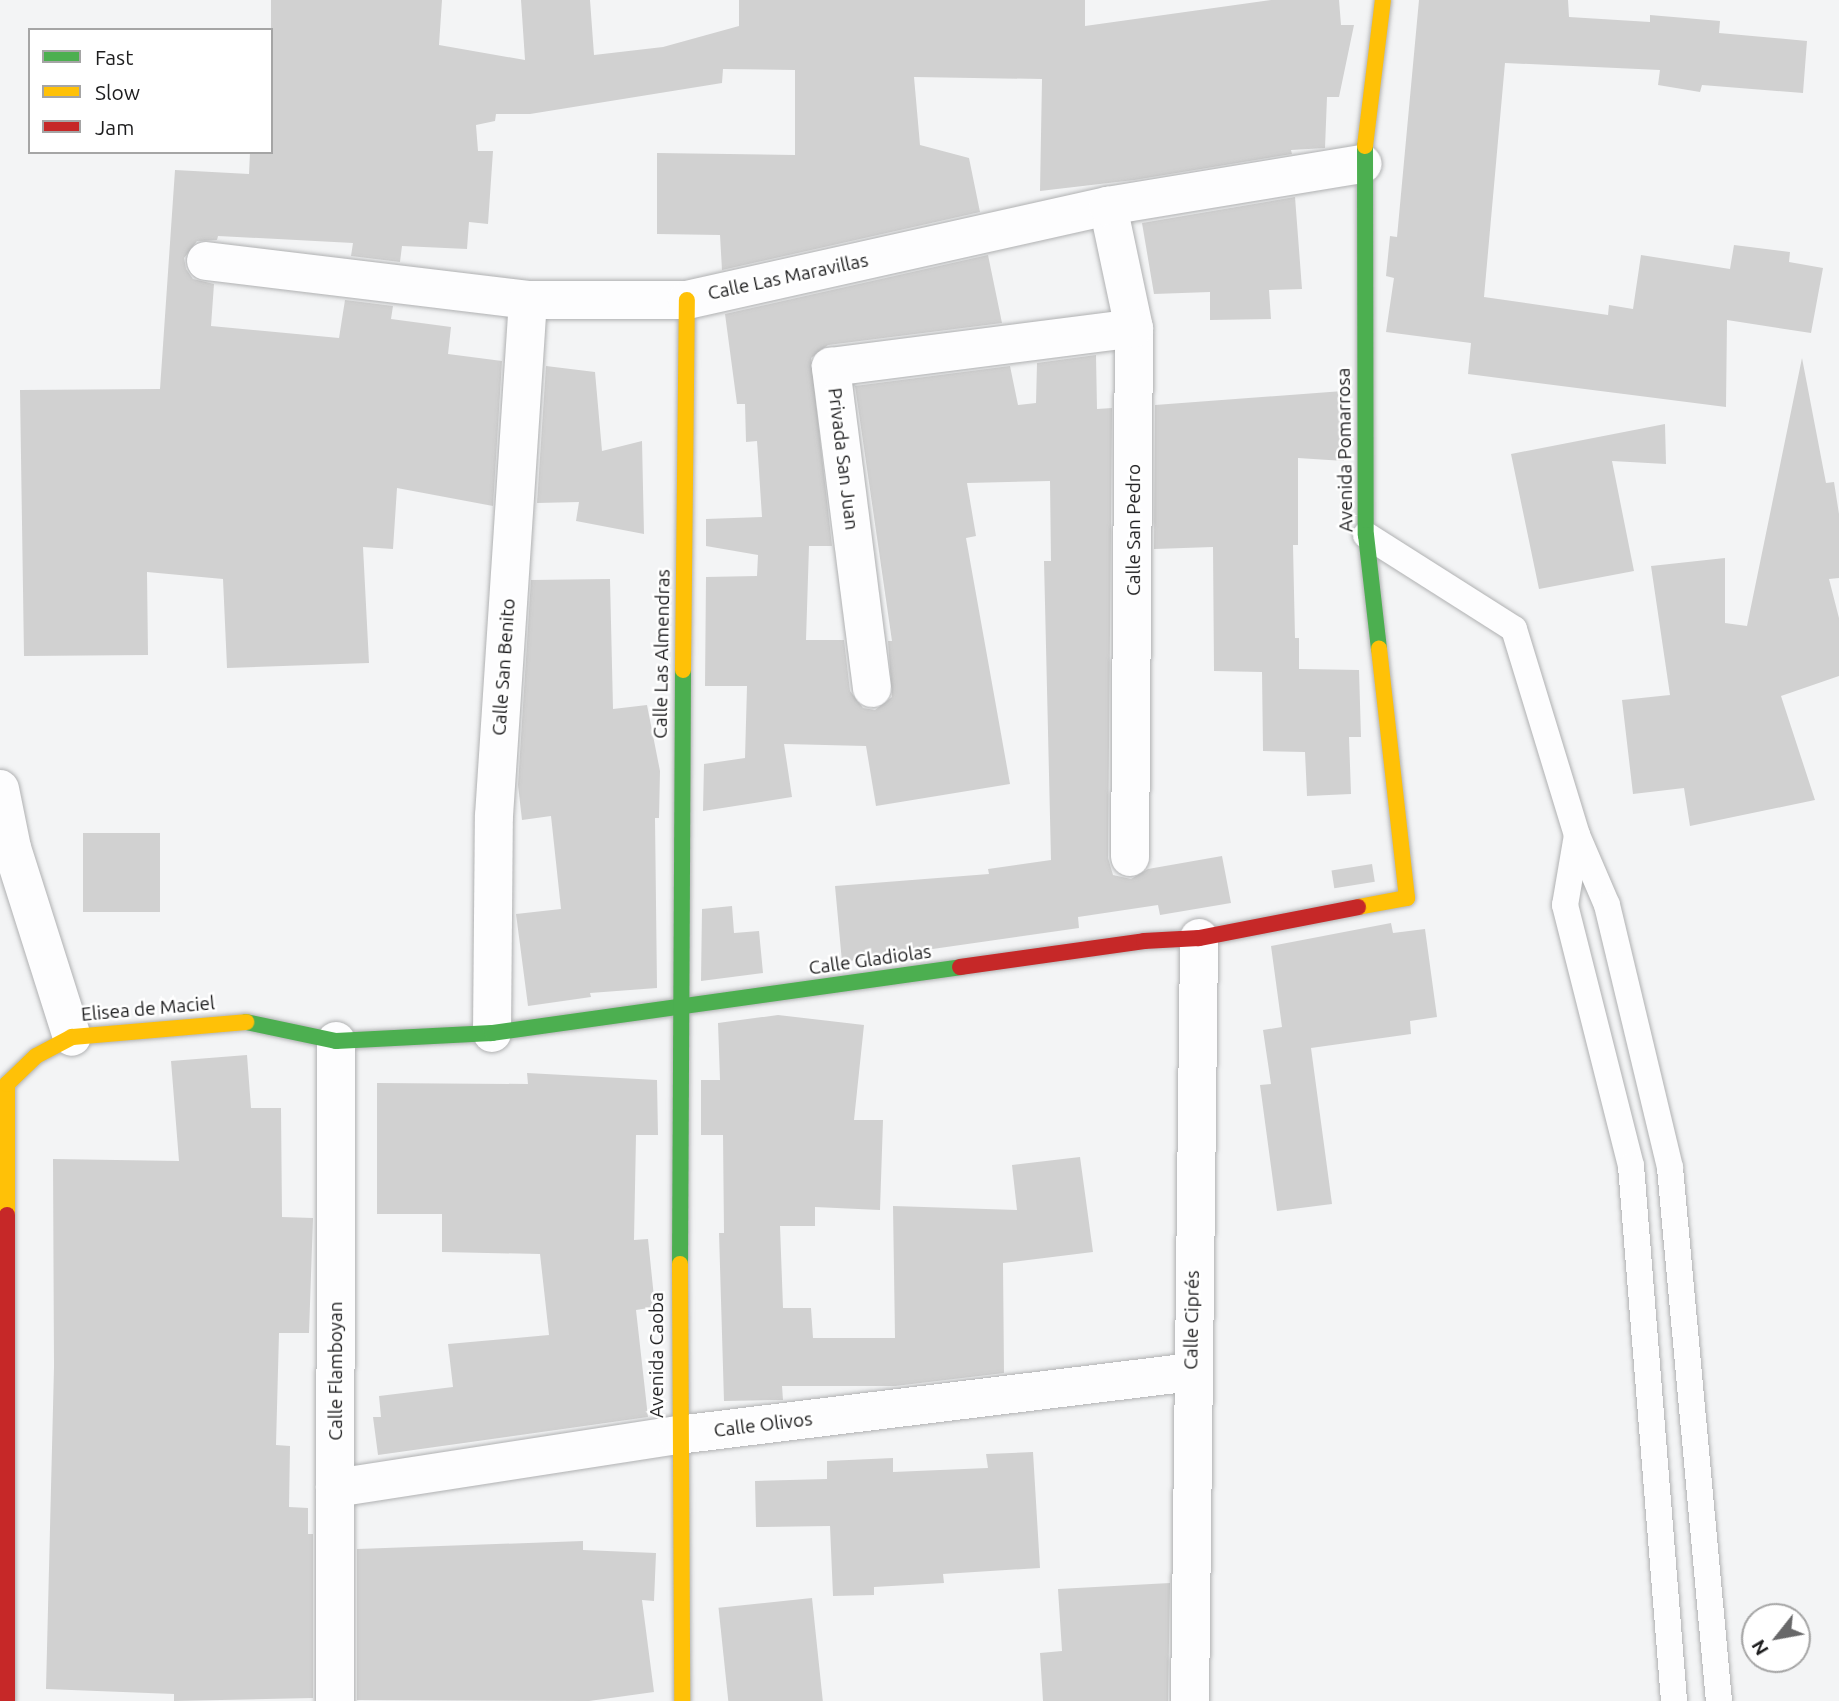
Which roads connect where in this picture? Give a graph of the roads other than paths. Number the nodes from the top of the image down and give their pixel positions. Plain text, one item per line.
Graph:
1 (1383, 0) edge
2 (1363, 164) junction
3 (1108, 206) junction
4 (206, 261) dead end
5 (528, 300) junction
6 (687, 300) junction
7 (1134, 328) junction
8 (1366, 535) junction
9 (872, 688) dead end
10 (0, 789) edge
11 (1577, 835) junction
12 (1130, 857) dead end
13 (1407, 898) joint
14 (1199, 938) junction
15 (679, 1009) junction
16 (492, 1034) junction
17 (72, 1037) junction
18 (336, 1041) junction
19 (1631, 1166) junction
20 (1670, 1168) junction
21 (1192, 1372) junction
22 (678, 1435) junction
23 (4, 1443) edge
24 (335, 1488) junction
25 (7, 1701) edge
26 (335, 1701) edge
27 (682, 1701) edge
28 (1190, 1701) edge
29 (1674, 1701) edge
30 (1720, 1701) edge

1 - 2 street, Avenida Pomarrosa
2 - 3 street, Calle Las Maravillas
2 - 8 street, Avenida Pomarrosa
3 - 6 street, Calle Las Maravillas
3 - 7 street, Calle San Pedro
4 - 5 street, Calle Las Maravillas
5 - 6 street, Calle Las Maravillas
5 - 16 street, Calle San Benito
6 - 15 street, Calle Las Almendras
7 - 9 street, Privada San Juan
7 - 12 street, Calle San Pedro
8 - 11 lane
8 - 13 street, Avenida Pomarrosa
10 - 17 street
11 - 19 lane
11 - 20 lane
13 - 14 street, Calle Gladiolas
14 - 15 street, Calle Gladiolas
14 - 21 street, Calle Ciprés
15 - 16 street, Calle Gladiolas
15 - 22 street, Avenida Caoba
16 - 18 street, Calle Gladiolas
17 - 18 street, Elisea de Maciel
17 - 23 street, Elisea de Maciel
18 - 24 street, Calle Flamboyan
19 - 20 lane
19 - 29 lane
20 - 30 lane
21 - 22 street, Calle Olivos
21 - 28 street, Calle Ciprés
22 - 24 street, Calle Olivos
22 - 27 street, Avenida Caoba
23 - 25 street, Elisea de Maciel
24 - 26 street, Calle Flamboyan

